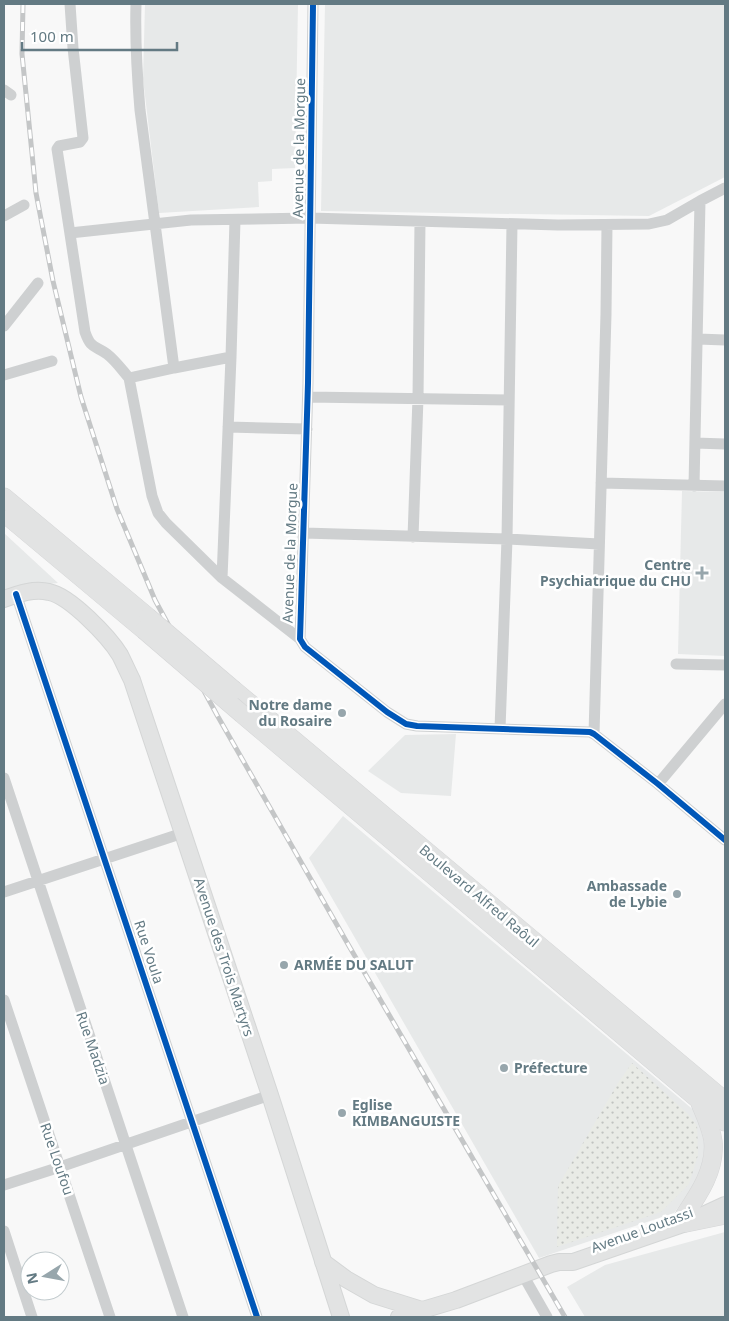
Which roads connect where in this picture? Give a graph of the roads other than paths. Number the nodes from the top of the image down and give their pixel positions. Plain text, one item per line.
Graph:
1 (70, 4) edge
2 (136, 4) edge
3 (313, 4) edge
4 (725, 188) edge
5 (700, 201) junction
6 (24, 205) dead end
7 (4, 216) edge
8 (310, 218) junction
9 (235, 220) junction
10 (420, 222) junction
11 (155, 223) junction
12 (512, 224) junction
13 (607, 225) junction
14 (70, 233) junction
15 (38, 283) dead end
16 (4, 326) edge
17 (698, 339) junction
18 (725, 340) edge
19 (231, 358) junction
20 (52, 361) dead end
21 (174, 368) junction
22 (4, 376) edge
23 (129, 378) junction
24 (308, 397) junction
25 (418, 398) junction
26 (509, 400) junction
27 (228, 427) junction
28 (307, 429) junction
29 (695, 443) junction
30 (725, 444) edge
31 (601, 483) junction
32 (694, 486) junction
33 (725, 486) edge
34 (4, 497) edge
35 (4, 513) edge
36 (304, 533) junction
37 (413, 537) junction
38 (507, 539) junction
39 (599, 544) junction
40 (222, 578) junction
41 (10, 596) edge
42 (146, 624) junction
43 (300, 639) junction
44 (676, 664) dead end
45 (725, 665) edge
46 (725, 704) edge
47 (500, 729) junction
48 (594, 734) junction
49 (4, 778) edge
50 (658, 784) junction
51 (183, 833) junction
52 (724, 836) edge
53 (105, 860) junction
54 (37, 882) junction
55 (4, 892) edge
56 (4, 1000) edge
57 (270, 1095) junction
58 (698, 1098) junction
59 (725, 1101) edge
60 (191, 1121) junction
61 (725, 1122) edge
62 (125, 1144) junction
63 (60, 1167) junction
64 (4, 1185) edge
65 (725, 1197) edge
66 (725, 1206) edge
67 (725, 1215) edge
68 (685, 1220) junction
69 (4, 1231) edge
70 (323, 1262) junction
71 (523, 1275) junction
72 (424, 1314) edge
73 (32, 1317) edge
74 (110, 1317) edge
75 (183, 1317) edge
76 (257, 1317) edge
77 (341, 1317) edge
78 (399, 1317) edge
79 (547, 1317) edge

1 - 14 street
2 - 11 street
3 - 8 street, Avenue de la Morgue
4 - 5 street
5 - 13 street
5 - 17 street
6 - 7 street
8 - 9 street
8 - 10 street
8 - 24 street, Avenue de la Morgue
9 - 11 street
9 - 19 street
10 - 12 street
10 - 25 street
11 - 14 street
11 - 21 street
12 - 13 street
12 - 26 street
13 - 31 street
14 - 23 street
15 - 16 street
17 - 18 street
17 - 29 street
19 - 21 street
19 - 27 street
20 - 22 street
21 - 23 street
23 - 40 street
24 - 25 street
24 - 28 street, Avenue de la Morgue
25 - 26 street
25 - 37 street
26 - 38 street
27 - 28 street
27 - 40 street
28 - 36 street, Avenue de la Morgue
29 - 30 street
29 - 32 street
31 - 32 street
31 - 39 street
32 - 33 street
34 - 42 main road
35 - 42 main road
36 - 37 street
36 - 43 street, Avenue de la Morgue
37 - 38 street
38 - 39 street
38 - 47 street
39 - 48 street
40 - 43 street
41 - 51 main road, Avenue des Trois Martyrs
41 - 53 street, Rue Voula
42 - 58 main road, bridge
42 - 59 main road, Boulevard Alfred Raôul, bridge
43 - 47 street, Avenue de la Morgue
44 - 45 street
46 - 50 street
47 - 48 street, Avenue de la Morgue
48 - 50 street
49 - 54 street, Rue Madzia
50 - 52 street
51 - 53 street
51 - 57 main road, Avenue des Trois Martyrs
53 - 54 street
53 - 60 street, Rue Voula
54 - 55 street
54 - 62 street, Rue Madzia
56 - 63 street, Rue Loufou
57 - 60 street
57 - 70 main road, Avenue des Trois Martyrs
58 - 61 main road
58 - 68 main road
60 - 62 street
60 - 76 street, Rue Voula
62 - 63 street
62 - 75 street, Rue Madzia
63 - 64 street
63 - 74 street, Rue Loufou
65 - 68 main road, Avenue Loutassi
66 - 68 main road, Avenue Loutassi
67 - 68 main road
68 - 71 main road, Avenue Loutassi
69 - 73 street
70 - 72 main road
70 - 77 main road, Avenue des Trois Martyrs
71 - 72 main road, Avenue Loutassi
71 - 79 street
72 - 78 main road, Avenue Loutassi

